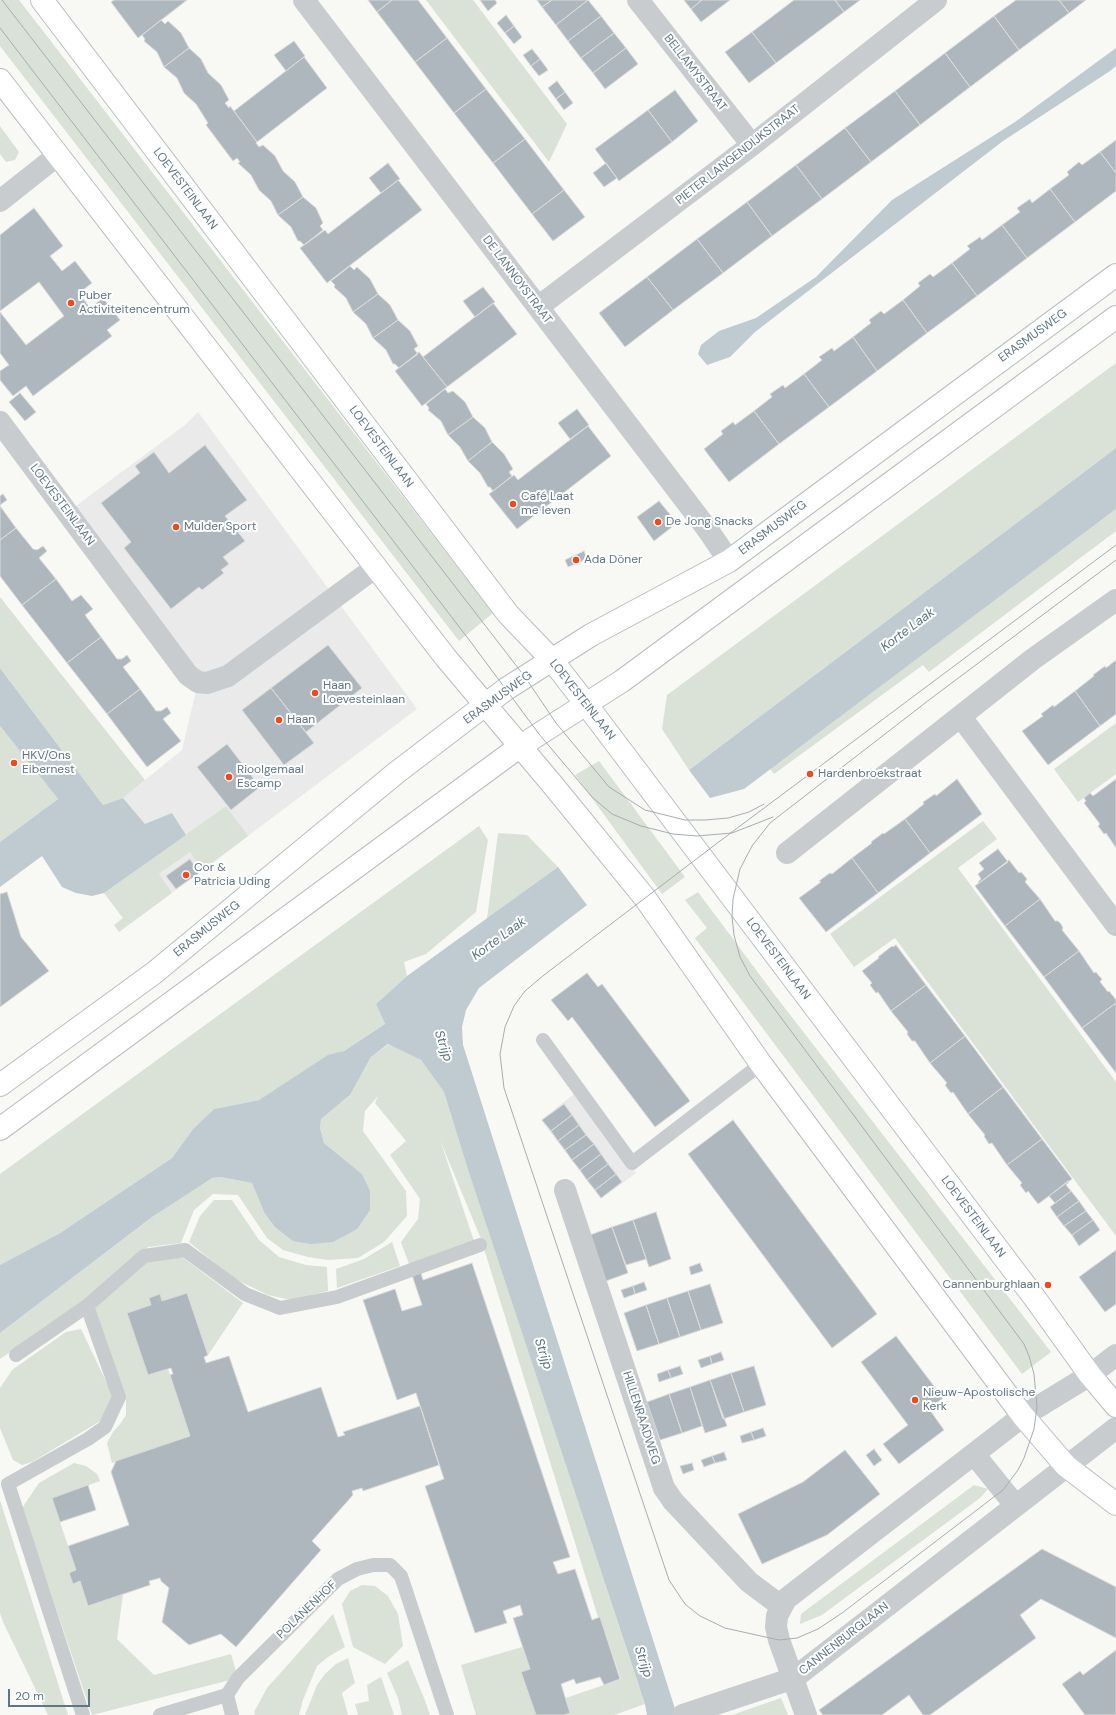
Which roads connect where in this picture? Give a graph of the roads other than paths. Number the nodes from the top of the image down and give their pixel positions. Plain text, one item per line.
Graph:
1 (42, 0) edge
2 (304, 0) edge
3 (638, 0) edge
4 (924, 3) edge
5 (0, 80) edge
6 (752, 145) junction
7 (58, 155) junction
8 (0, 201) edge
9 (1116, 275) edge
10 (538, 307) junction
11 (1116, 317) edge
12 (0, 422) edge
13 (729, 561) junction
14 (376, 567) junction
15 (1116, 600) edge
16 (552, 660) junction
17 (486, 704) junction
18 (586, 704) junction
19 (961, 717) junction
20 (519, 747) junction
21 (787, 854) dead end
22 (1116, 925) edge
23 (543, 1040) dead end
24 (761, 1064) junction
25 (0, 1085) edge
26 (0, 1129) edge
27 (565, 1190) dead end
28 (480, 1245) dead end
29 (87, 1306) junction
30 (16, 1355) dead end
31 (1116, 1355) edge
32 (1090, 1375) junction
33 (1116, 1406) edge
34 (1023, 1416) junction
35 (1116, 1428) edge
36 (974, 1454) junction
37 (1066, 1466) junction
38 (1116, 1504) edge
39 (1015, 1505) junction
40 (781, 1606) junction
41 (794, 1678) junction
42 (227, 1695) junction
43 (83, 1715) edge
44 (160, 1715) edge
45 (232, 1715) edge
46 (446, 1715) edge
47 (683, 1715) edge
48 (806, 1715) edge

1 - 16 main road, LOEVESTEINLAAN
2 - 10 street, DE LANNOYSTRAAT
3 - 6 street, BELLAMYSTRAAT
4 - 6 street, PIETER LANGENDIJKSTRAAT
5 - 7 main road
6 - 10 street, PIETER LANGENDIJKSTRAAT
7 - 8 street
7 - 14 main road
9 - 13 main road, ERASMUSWEG
10 - 13 street, DE LANNOYSTRAAT
11 - 18 main road
12 - 14 street, LOEVESTEINLAAN
13 - 16 main road, ERASMUSWEG
14 - 17 main road
15 - 19 street
16 - 17 main road, ERASMUSWEG
16 - 18 main road, LOEVESTEINLAAN
17 - 20 main road
17 - 25 main road, ERASMUSWEG
18 - 20 main road
18 - 32 main road, LOEVESTEINLAAN
19 - 21 street
19 - 22 street
20 - 24 main road
20 - 26 main road
23 - 24 lane
24 - 34 main road
27 - 40 street, HILLENRAADWEG
28 - 29 lane
29 - 30 lane
29 - 43 lane
31 - 32 street
32 - 33 main road, LOEVESTEINLAAN
32 - 34 street
34 - 36 street
34 - 37 main road
35 - 37 street, CANNENBURGLAAN
36 - 39 street
36 - 40 street
37 - 38 main road
37 - 39 street, CANNENBURGLAAN
39 - 41 street, CANNENBURGLAAN
40 - 41 street, CANNENBURGLAAN
41 - 47 street
41 - 48 street
42 - 44 lane
42 - 45 lane
42 - 46 lane, POLANENHOF

